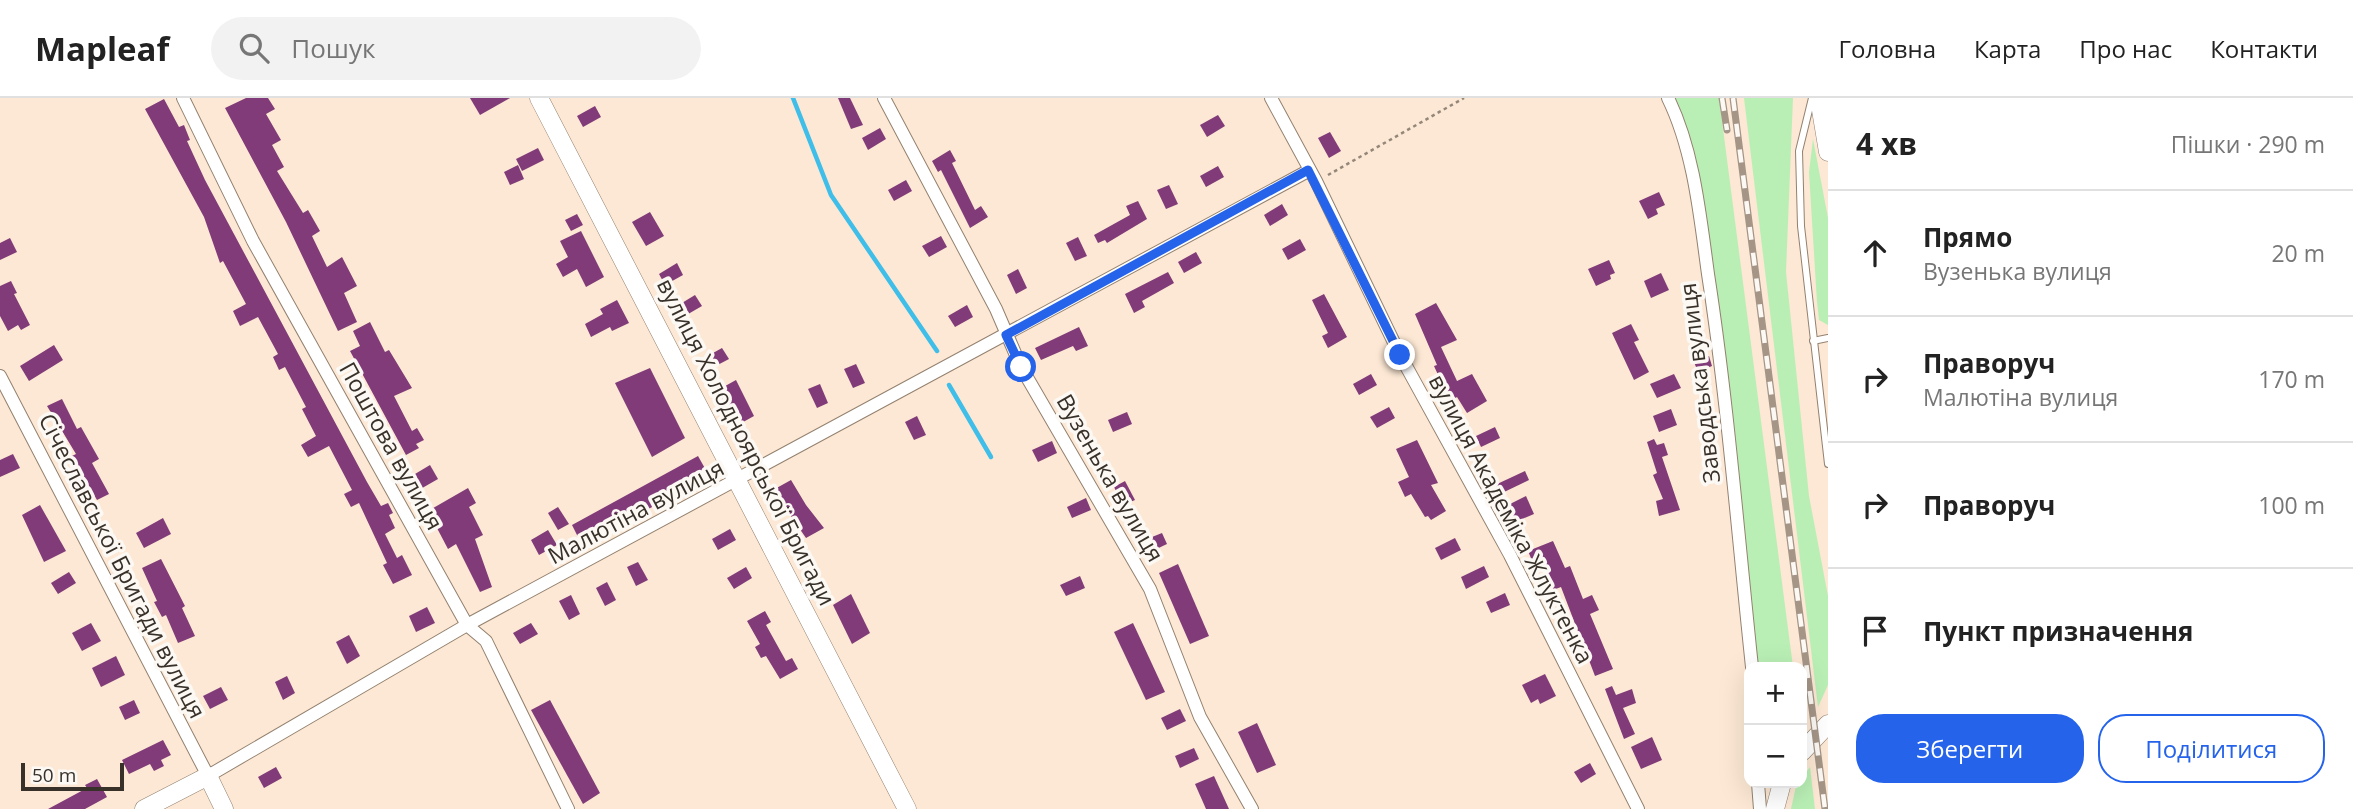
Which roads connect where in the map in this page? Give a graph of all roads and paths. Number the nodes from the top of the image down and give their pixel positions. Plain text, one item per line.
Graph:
1 (183, 98) edge
2 (538, 98) edge
3 (884, 98) edge
4 (1271, 98) edge
5 (1464, 98) edge
6 (1668, 98) edge
7 (1812, 98) edge
8 (1819, 98) edge
9 (1828, 152) edge
10 (1308, 170) junction
11 (1316, 181) junction
12 (1006, 335) junction
13 (1828, 338) edge
14 (1812, 341) junction
15 (0, 376) edge
16 (1828, 464) edge
17 (739, 481) junction
18 (467, 625) junction
19 (1751, 662) edge
20 (1828, 724) edge
21 (1807, 747) edge
22 (208, 776) junction
23 (1758, 788) edge
24 (1781, 788) edge
25 (144, 809) edge
26 (224, 809) edge
27 (568, 809) edge
28 (907, 809) edge
29 (1252, 809) edge
30 (1638, 809) edge
31 (1760, 809) edge
32 (1775, 809) edge

1 - 18 street, Поштова вулиця
2 - 17 street, вулиця Холодноярської Бригади
3 - 12 street, Вузенька вулиця
4 - 10 street, вулиця Академіка Жлуктенка
5 - 11 path
6 - 19 street, Заводська вулиця
7 - 14 lane
8 - 9 street
10 - 11 street, вулиця Академіка Жлуктенка
10 - 12 street, Малютіна вулиця
11 - 30 street, вулиця Академіка Жлуктенка
12 - 17 street, Малютіна вулиця
12 - 29 street, Вузенька вулиця
13 - 14 lane
14 - 16 lane
15 - 22 street, Січеславської Бригади вулиця
17 - 18 street, Малютіна вулиця
17 - 28 street, вулиця Холодноярської Бригади
18 - 22 street, Малютіна вулиця
18 - 27 street, Поштова вулиця
20 - 21 street
22 - 25 street
22 - 26 street
23 - 31 street
24 - 32 street

